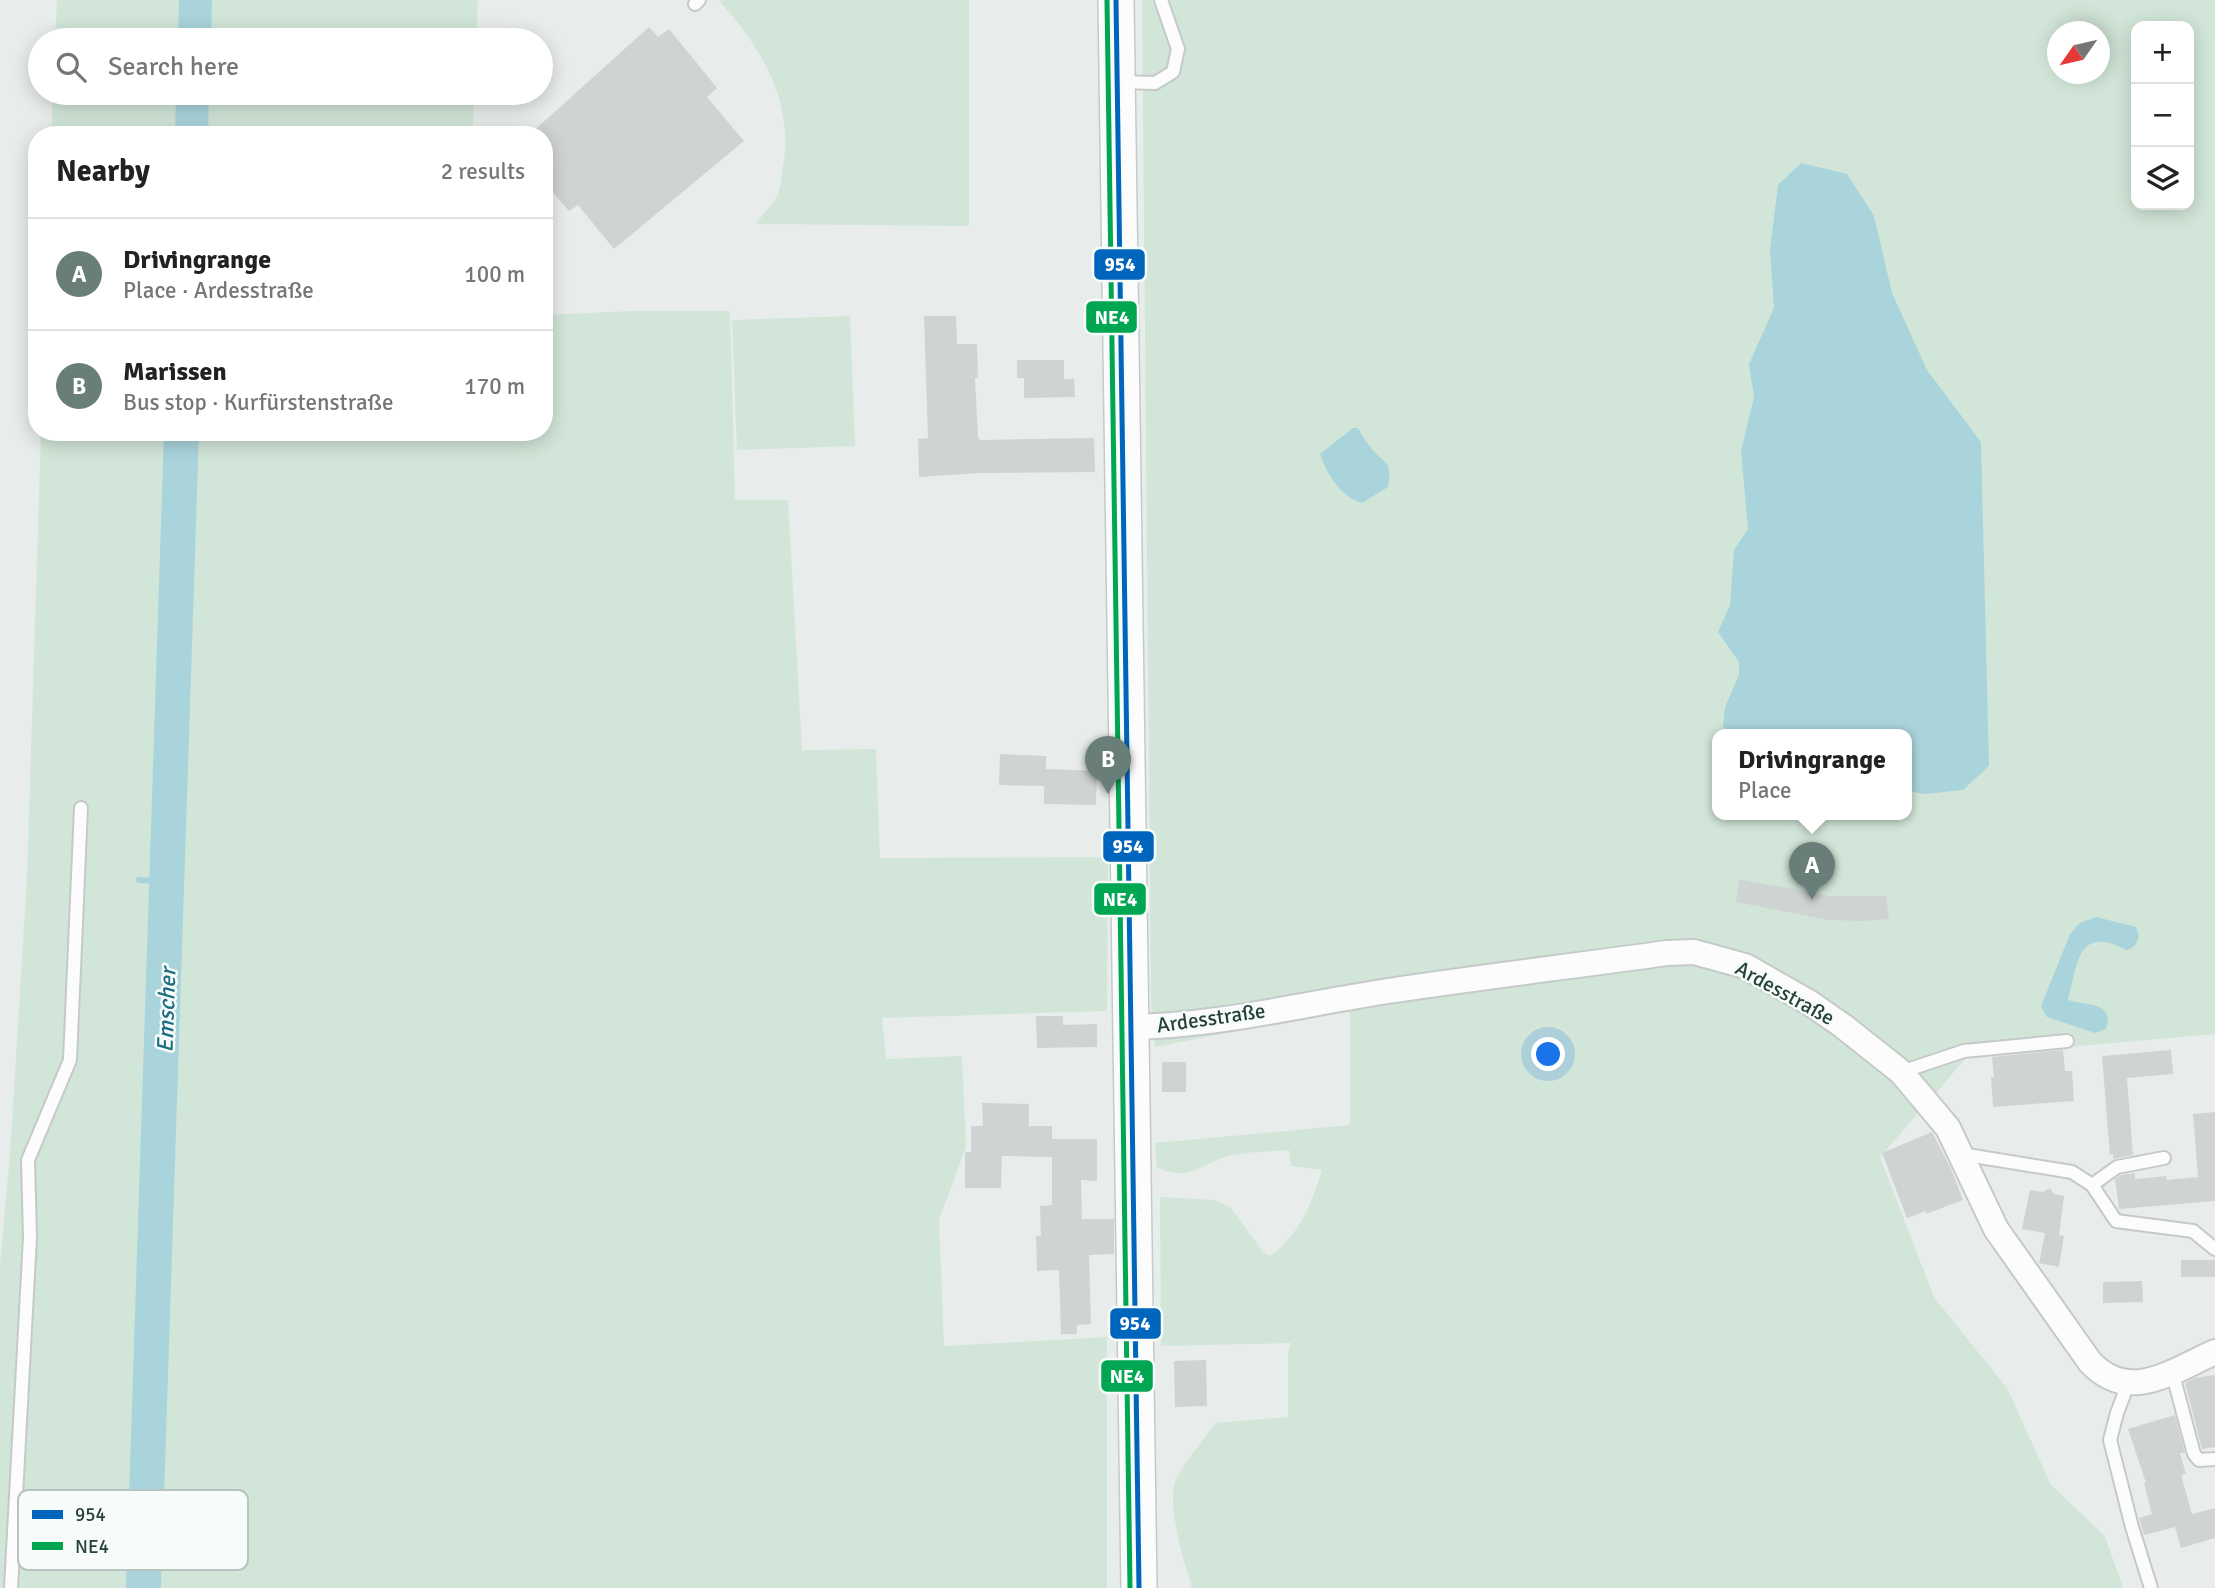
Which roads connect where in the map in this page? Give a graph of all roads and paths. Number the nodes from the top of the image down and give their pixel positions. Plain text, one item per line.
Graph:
1 (1116, 0) edge
2 (1161, 0) edge
3 (1117, 82) junction
4 (80, 808) dead end
5 (1130, 1027) junction
6 (2067, 1041) dead end
7 (1901, 1072) junction
8 (1960, 1154) junction
9 (2164, 1158) dead end
10 (2092, 1185) junction
11 (2215, 1249) edge
12 (2215, 1352) edge
13 (2172, 1371) junction
14 (2128, 1384) junction
15 (2215, 1459) edge
16 (11, 1588) edge
17 (1139, 1588) edge
18 (2151, 1588) edge

1 - 3 main road
2 - 3 lane
3 - 5 main road
4 - 16 lane
5 - 7 street, Ardesstraße
5 - 17 main road
6 - 7 lane
7 - 8 street, Ardesstraße
8 - 10 lane
8 - 14 street, Ardesstraße
9 - 10 lane
10 - 11 lane
12 - 13 street
13 - 14 street
13 - 15 lane
14 - 18 lane

